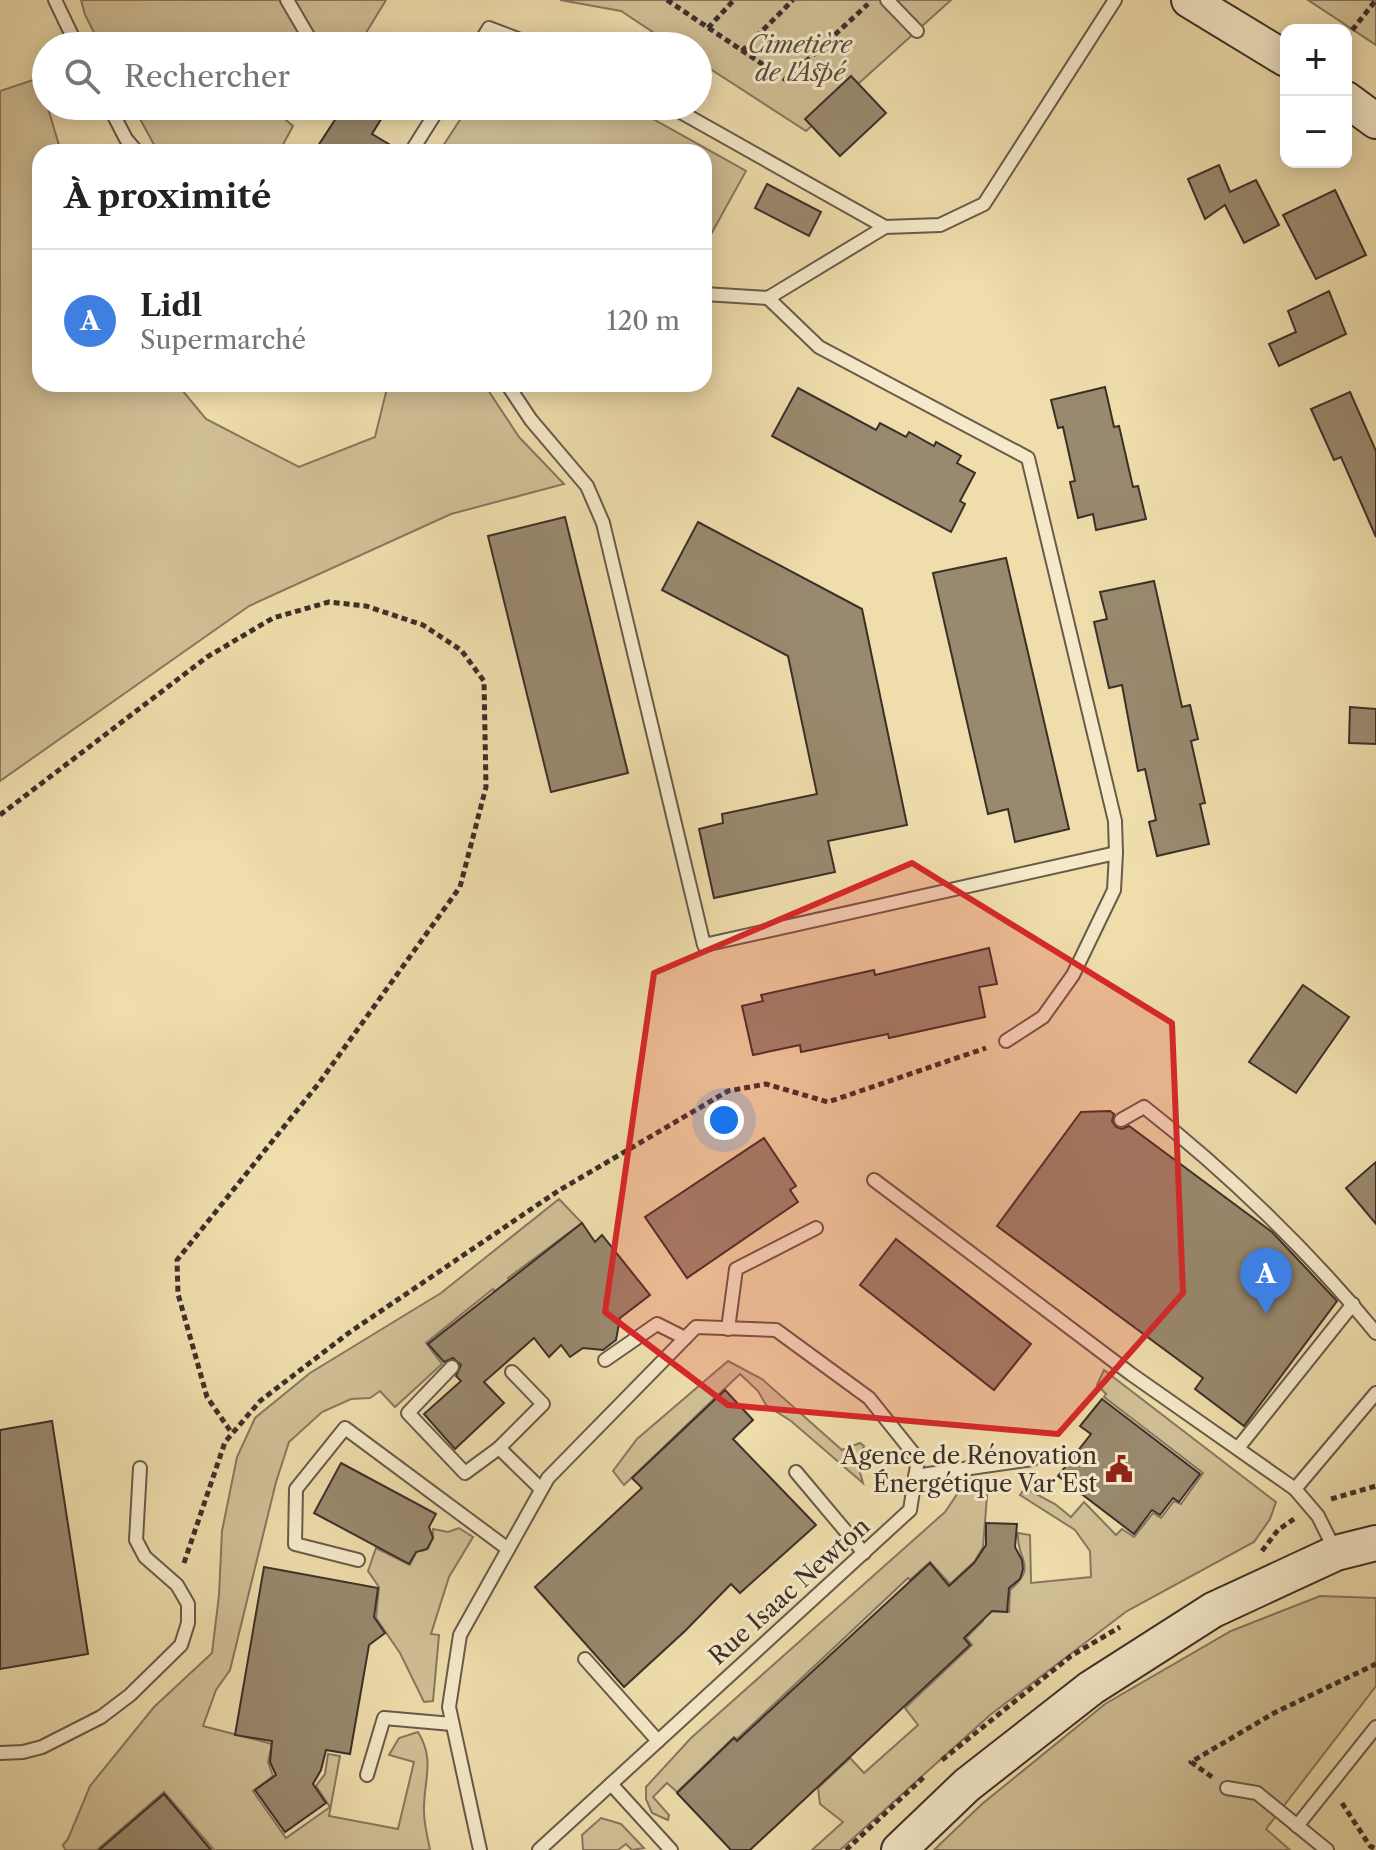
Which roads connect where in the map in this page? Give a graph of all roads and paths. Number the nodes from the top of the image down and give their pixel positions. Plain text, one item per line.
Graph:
1 (55, 0) edge
2 (287, 0) edge
3 (667, 0) edge
4 (734, 0) edge
5 (793, 0) edge
6 (872, 0) edge
7 (887, 0) edge
8 (1115, 0) edge
9 (1189, 0) edge
10 (1376, 0) edge
11 (708, 28) junction
12 (1352, 30) edge
13 (917, 31) dead end
14 (70, 32) edge
15 (306, 32) edge
16 (742, 51) junction
17 (1280, 55) edge
18 (1352, 103) edge
19 (116, 120) edge
20 (431, 120) edge
21 (695, 120) edge
22 (1376, 121) edge
23 (130, 144) edge
24 (416, 144) edge
25 (885, 227) junction
26 (712, 294) edge
27 (768, 298) junction
28 (512, 392) edge
29 (0, 815) edge
30 (1116, 853) junction
31 (1006, 1041) joint
32 (1121, 1120) dead end
33 (874, 1180) dead end
34 (816, 1228) dead end
35 (1353, 1304) junction
36 (728, 1329) junction
37 (1376, 1333) edge
38 (685, 1338) junction
39 (605, 1360) dead end
40 (452, 1367) dead end
41 (512, 1372) dead end
42 (1376, 1393) edge
43 (231, 1432) junction
44 (499, 1448) junction
45 (1238, 1448) junction
46 (1033, 1459) dead end
47 (140, 1468) dead end
48 (796, 1472) dead end
49 (915, 1476) junction
50 (1376, 1486) edge
51 (541, 1489) junction
52 (1295, 1489) junction
53 (1338, 1495) dead end
54 (1376, 1543) edge
55 (508, 1549) junction
56 (864, 1553) junction
57 (1336, 1553) junction
58 (358, 1560) dead end
59 (1376, 1564) edge
60 (1272, 1584) junction
61 (177, 1585) junction
62 (585, 1659) dead end
63 (1376, 1664) edge
64 (452, 1724) junction
65 (1376, 1727) edge
66 (658, 1741) junction
67 (0, 1753) edge
68 (367, 1775) dead end
69 (611, 1784) junction
70 (1227, 1788) joint
71 (1326, 1790) junction
72 (1297, 1826) junction
73 (1376, 1849) edge
74 (480, 1850) edge
75 (539, 1850) edge
76 (671, 1850) edge
77 (899, 1850) edge
78 (1327, 1850) edge

1 - 14 lane
2 - 15 lane
3 - 11 path
4 - 11 path
5 - 16 path
6 - 16 path
7 - 13 lane
8 - 25 lane
9 - 17 main road
10 - 12 path
11 - 16 path
18 - 22 main road
19 - 23 lane
20 - 24 lane
21 - 25 lane
25 - 27 lane
26 - 27 lane
27 - 30 lane
28 - 30 lane
29 - 43 path
30 - 31 lane
31 - 43 path
32 - 35 lane
33 - 45 lane
34 - 36 lane
35 - 37 lane
35 - 45 lane
36 - 38 lane
36 - 49 lane
38 - 39 lane
38 - 51 lane
40 - 44 lane
41 - 44 lane
42 - 52 lane
43 - 61 path
44 - 51 lane
45 - 52 lane
46 - 49 lane
47 - 61 lane
48 - 56 lane
49 - 56 lane, Rue Isaac Newton
50 - 53 path
51 - 55 lane
52 - 57 lane
54 - 57 main road
55 - 58 lane
55 - 64 lane
56 - 66 lane, Rue Isaac Newton
57 - 60 main road
59 - 60 main road
60 - 77 main road
61 - 67 lane
62 - 66 lane
63 - 70 path
64 - 68 lane
64 - 74 lane
65 - 71 lane
66 - 69 lane, Rue Isaac Newton
69 - 75 lane, Rue Isaac Newton
69 - 76 lane
70 - 72 lane
71 - 72 lane
71 - 73 path
72 - 78 lane

